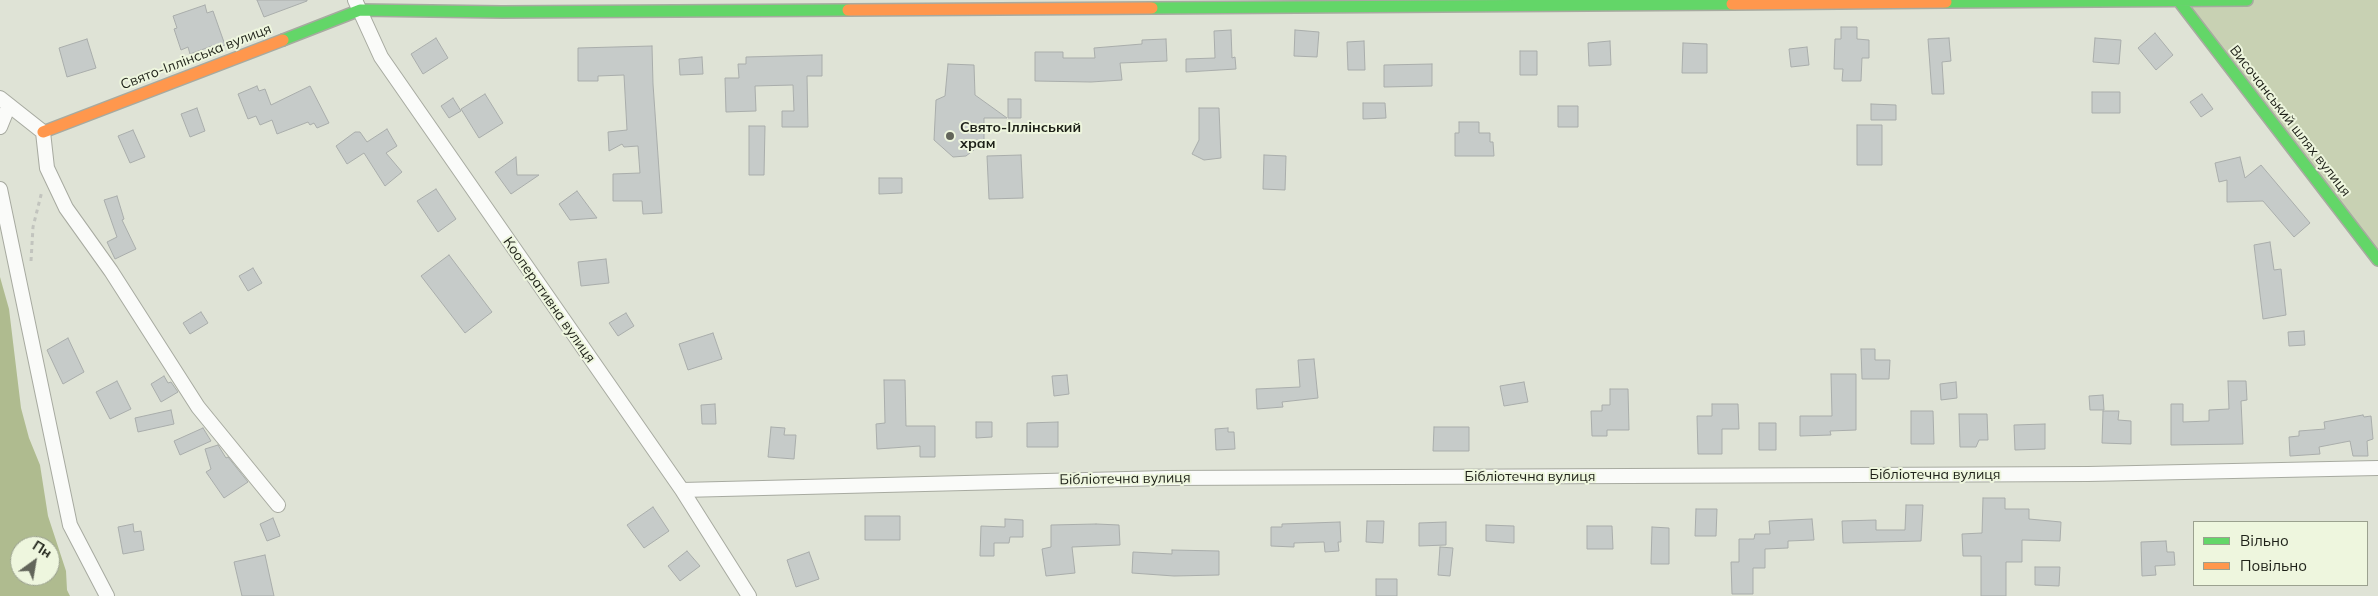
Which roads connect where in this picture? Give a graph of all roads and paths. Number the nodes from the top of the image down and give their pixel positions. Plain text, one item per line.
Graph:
1 (2247, 0) edge
2 (2178, 1) edge
3 (358, 5) edge
4 (4, 101) edge
5 (0, 127) edge
6 (43, 132) junction
7 (47, 168) junction
8 (0, 190) edge
9 (2378, 260) edge
10 (31, 263) dead end
11 (2378, 468) edge
12 (682, 490) junction
13 (278, 505) dead end
14 (107, 596) edge
15 (749, 596) edge

1 - 2 street
2 - 3 street
2 - 9 street, Височанський шлях вулиця
3 - 6 street, Свято-Іллінська вулиця
3 - 12 street, Кооперативна вулиця
4 - 5 street
4 - 6 street
6 - 7 street
7 - 10 path
7 - 13 street
8 - 14 street
11 - 12 street, Бібліотечна вулиця
12 - 15 street, Кооперативна вулиця

